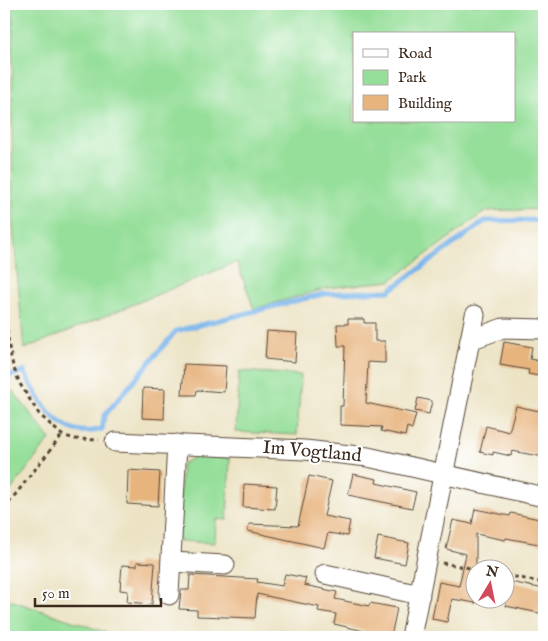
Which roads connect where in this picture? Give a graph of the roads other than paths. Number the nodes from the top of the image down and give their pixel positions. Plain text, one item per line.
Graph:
1 (475, 314) dead end
2 (544, 329) edge
3 (470, 340) junction
4 (114, 442) road end
5 (178, 444) junction
6 (444, 475) junction
7 (544, 496) edge
8 (171, 562) junction
9 (225, 565) dead end
10 (325, 574) dead end
11 (169, 595) dead end
12 (420, 595) junction
13 (411, 637) edge

1 - 3 street
2 - 3 street
3 - 6 street
4 - 5 street, Im Vogtland
5 - 6 street, Im Vogtland
5 - 8 street
6 - 7 street, Im Vogtland
6 - 12 street
8 - 9 street
8 - 11 street
10 - 12 street
12 - 13 street

